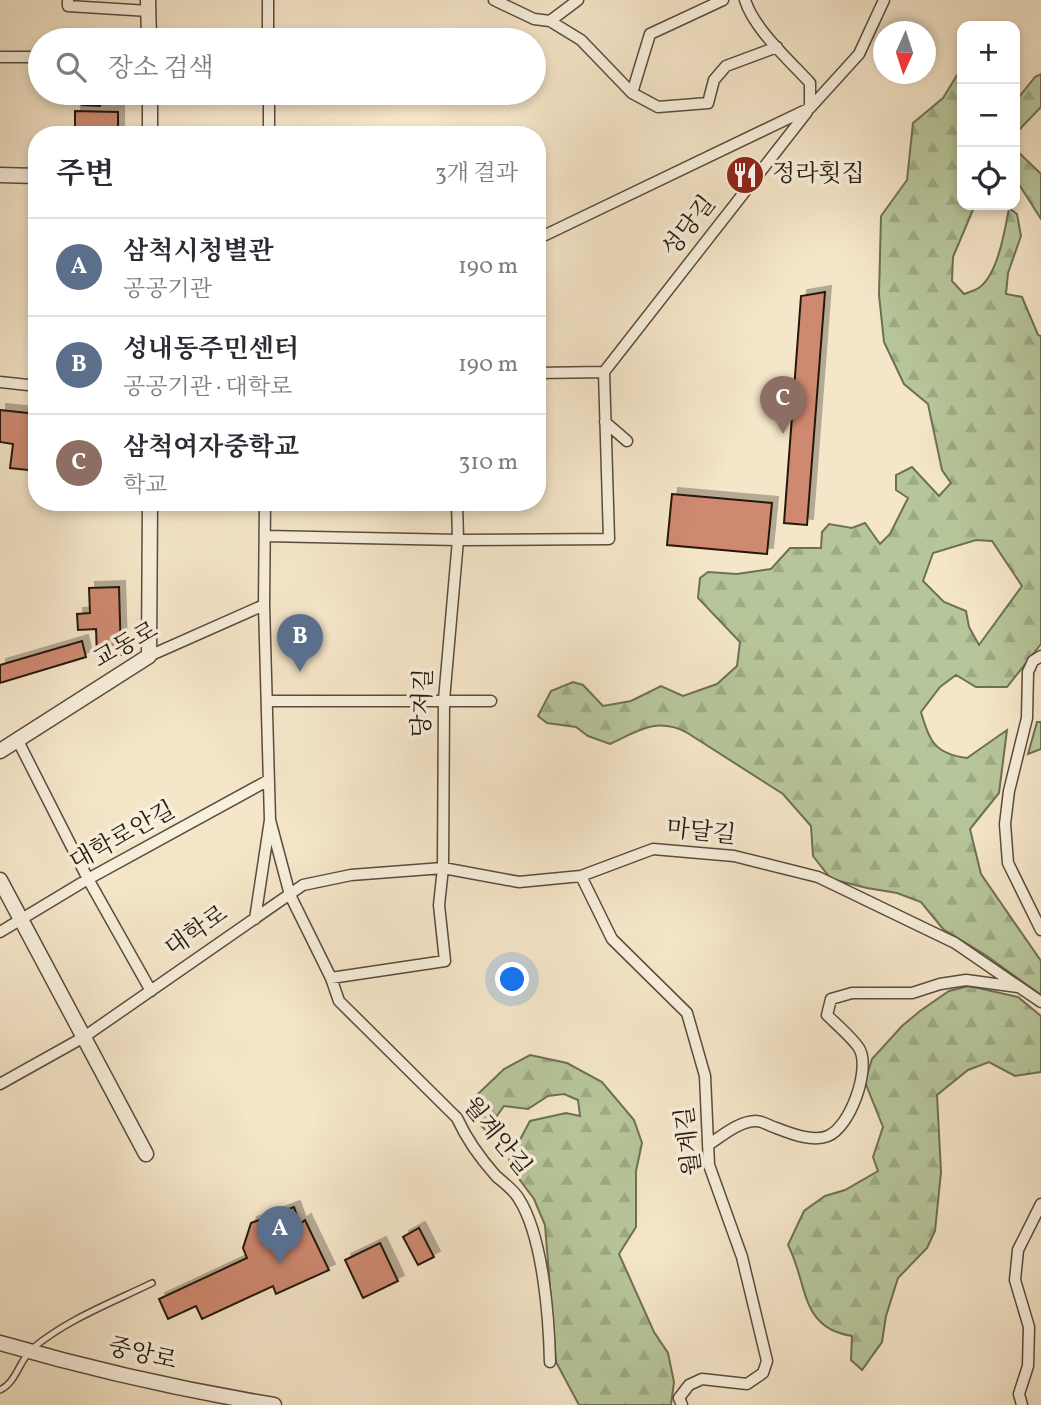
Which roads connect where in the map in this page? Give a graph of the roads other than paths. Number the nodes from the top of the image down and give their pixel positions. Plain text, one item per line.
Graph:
1 (68, 0) edge
2 (268, 0) edge
3 (494, 0) edge
4 (578, 0) edge
5 (723, 0) edge
6 (745, 0) edge
7 (884, 0) edge
8 (148, 6) edge
9 (550, 21) junction
10 (149, 28) edge
11 (268, 28) edge
12 (778, 47) junction
13 (0, 57) edge
14 (28, 57) edge
15 (632, 93) junction
16 (150, 105) edge
17 (269, 105) edge
18 (810, 108) junction
19 (150, 126) edge
20 (269, 126) edge
21 (0, 176) edge
22 (28, 176) edge
23 (546, 235) edge
24 (604, 372) junction
25 (546, 373) edge
26 (0, 382) edge
27 (28, 385) edge
28 (605, 422) junction
29 (626, 441) dead end
30 (150, 511) edge
31 (265, 511) edge
32 (457, 511) edge
33 (265, 536) junction
34 (458, 540) junction
35 (264, 605) junction
36 (149, 656) junction
37 (1041, 656) edge
38 (267, 701) junction
39 (444, 701) junction
40 (491, 701) dead end
41 (18, 739) junction
42 (0, 751) edge
43 (268, 781) junction
44 (270, 820) junction
45 (443, 868) junction
46 (581, 876) junction
47 (89, 879) junction
48 (0, 880) edge
49 (290, 895) junction
50 (255, 919) junction
51 (20, 920) junction
52 (1041, 930) edge
53 (0, 932) edge
54 (331, 978) junction
55 (1023, 988) junction
56 (151, 991) junction
57 (1041, 1002) edge
58 (84, 1037) junction
59 (0, 1084) edge
60 (708, 1144) junction
61 (146, 1154) dead end
62 (1041, 1204) edge
63 (152, 1283) dead end
64 (0, 1343) edge
65 (29, 1351) junction
66 (550, 1362) dead end
67 (0, 1390) edge
68 (220, 1401) edge
69 (274, 1405) edge
70 (682, 1405) edge
71 (1022, 1405) edge

1 - 8 street
2 - 11 street
3 - 9 street
4 - 9 street
5 - 15 street
6 - 12 street
7 - 18 street, 성당길
8 - 10 street
9 - 15 street
12 - 15 street
12 - 18 street
13 - 14 street
16 - 19 street
17 - 20 street
18 - 23 street
18 - 24 street, 성당길
21 - 22 street
24 - 25 street
24 - 28 street
26 - 27 street
28 - 29 street
28 - 34 street
30 - 36 street
31 - 33 street, 대학로
32 - 34 street, 당저길
33 - 34 street
33 - 35 street, 대학로
34 - 39 street, 당저길
35 - 36 street, 교동로
35 - 38 street, 대학로
36 - 41 street, 교동로
37 - 52 street
38 - 39 street
38 - 43 street, 대학로
39 - 40 street
39 - 45 street, 당저길
41 - 42 street, 교동로
41 - 47 street
43 - 44 street, 대학로
43 - 47 street, 대학로안길
44 - 49 street, 대학로
44 - 50 street, 대학로
45 - 46 street, 마달길
45 - 49 street, 마달길
45 - 54 street
46 - 55 street, 마달길
46 - 60 street, 월계길
47 - 51 street, 대학로안길
47 - 56 street, 대학로
48 - 51 street
49 - 50 street, 마달길
49 - 54 street, 월계안길
50 - 56 street, 대학로
51 - 53 street, 대학로안길
51 - 58 street
54 - 66 street, 월계안길
55 - 57 street, 마달길
55 - 60 street
56 - 58 street, 대학로
58 - 59 street, 대학로
58 - 61 street
60 - 70 street, 월계길
62 - 71 street
63 - 65 lane
64 - 65 street, 중앙로
65 - 67 lane
65 - 68 street, 중앙로
68 - 69 street, 중앙로

